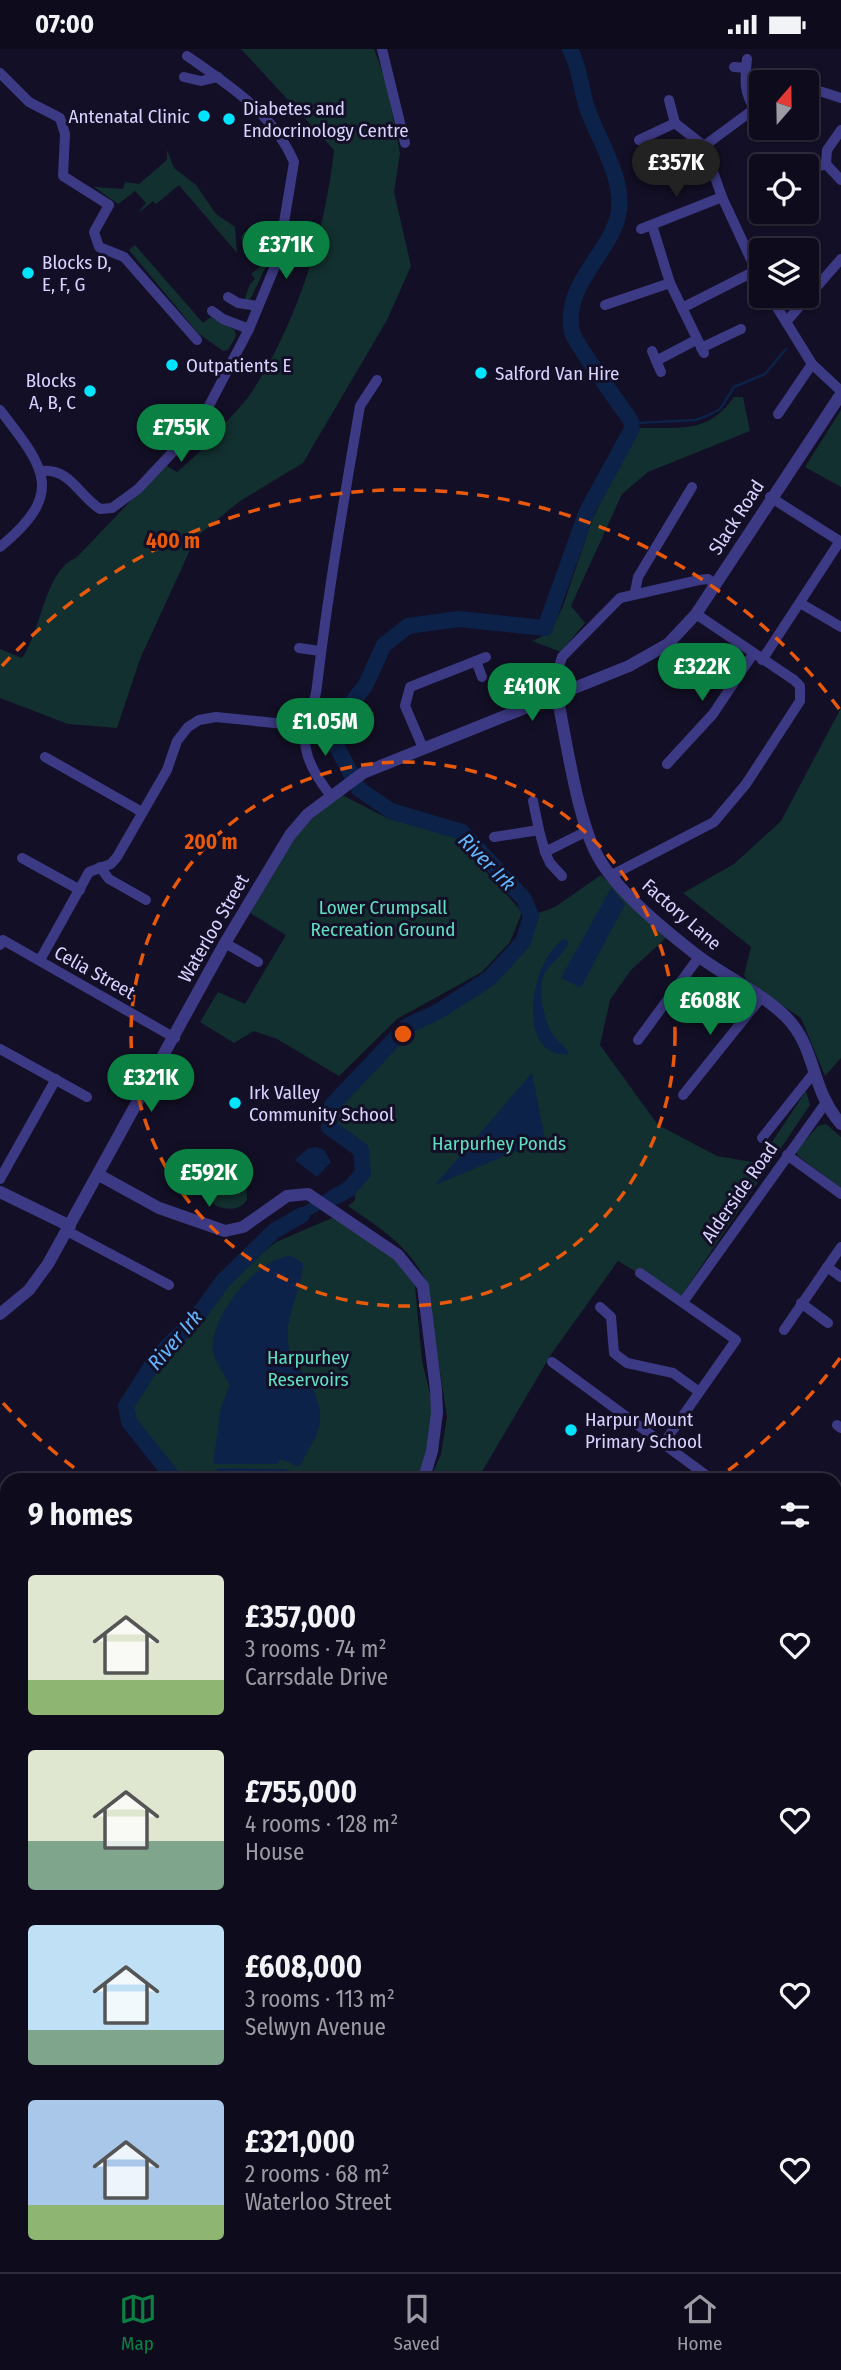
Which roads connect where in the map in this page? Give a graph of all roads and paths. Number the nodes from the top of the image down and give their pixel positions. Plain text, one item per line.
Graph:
1 (382, 49) edge
2 (187, 56) dead end
3 (734, 67) dead end
4 (0, 73) edge
5 (184, 77) dead end
6 (218, 78) junction
7 (819, 91) edge
8 (841, 98) edge
9 (749, 99) edge
10 (670, 100) dead end
11 (749, 113) edge
12 (675, 123) junction
13 (841, 131) edge
14 (639, 140) dead end
15 (405, 143) dead end
16 (704, 146) junction
17 (826, 164) junction
18 (819, 166) edge
19 (841, 180) edge
20 (722, 197) junction
21 (749, 258) edge
22 (841, 259) edge
23 (749, 274) edge
24 (670, 283) junction
25 (228, 297) dead end
26 (605, 305) dead end
27 (258, 306) junction
28 (682, 308) junction
29 (777, 308) edge
30 (212, 310) dead end
31 (786, 322) junction
32 (249, 329) junction
33 (741, 329) dead end
34 (197, 340) dead end
35 (700, 347) junction
36 (812, 364) junction
37 (661, 372) dead end
38 (377, 380) dead end
39 (841, 393) edge
40 (0, 409) edge
41 (778, 414) dead end
42 (42, 471) junction
43 (692, 487) dead end
44 (771, 497) junction
45 (841, 542) edge
46 (0, 547) edge
47 (715, 584) junction
48 (635, 592) junction
49 (800, 603) junction
50 (696, 614) junction
51 (841, 627) edge
52 (299, 648) dead end
53 (320, 651) junction
54 (757, 657) junction
55 (482, 677) dead end
56 (559, 694) junction
57 (304, 726) junction
58 (423, 748) junction
59 (45, 757) dead end
60 (667, 764) dead end
61 (331, 796) junction
62 (533, 801) dead end
63 (142, 812) junction
64 (538, 830) junction
65 (587, 831) junction
66 (494, 837) dead end
67 (545, 852) junction
68 (22, 857) dead end
69 (100, 867) junction
70 (562, 876) dead end
71 (612, 876) junction
72 (80, 890) junction
73 (146, 900) dead end
74 (1, 941) edge
75 (225, 943) junction
76 (699, 957) junction
77 (40, 960) junction
78 (258, 961) dead end
79 (760, 999) junction
80 (175, 1038) junction
81 (638, 1040) dead end
82 (0, 1049) edge
83 (813, 1074) junction
84 (56, 1079) junction
85 (683, 1095) dead end
86 (87, 1097) dead end
87 (825, 1104) junction
88 (841, 1124) edge
89 (762, 1138) dead end
90 (787, 1155) junction
91 (99, 1175) junction
92 (0, 1179) edge
93 (0, 1192) edge
94 (841, 1195) edge
95 (68, 1229) junction
96 (841, 1247) edge
97 (827, 1267) junction
98 (640, 1273) dead end
99 (841, 1277) edge
100 (169, 1285) dead end
101 (682, 1302) junction
102 (802, 1303) junction
103 (600, 1307) dead end
104 (0, 1314) edge
105 (828, 1323) dead end
106 (784, 1330) dead end
107 (552, 1361) dead end
108 (698, 1391) junction
109 (663, 1444) junction
110 (425, 1473) edge
111 (703, 1473) edge

1 - 15 street
2 - 6 street
3 - 9 street
4 - 34 street
5 - 6 street
6 - 27 street
7 - 8 street
10 - 12 street
11 - 16 street
12 - 14 street
12 - 16 street
13 - 17 street
16 - 20 street
17 - 18 street
17 - 19 street
20 - 21 street
20 - 24 street
22 - 31 street
23 - 28 street
24 - 26 street
24 - 28 street
25 - 27 street
27 - 32 street
28 - 35 street
29 - 31 street
30 - 32 street
31 - 36 street
32 - 42 street
33 - 35 street
35 - 37 street
36 - 39 street
36 - 41 street
38 - 53 street
39 - 44 street, Slack Road
40 - 42 street
42 - 46 street
43 - 48 street
44 - 45 street
44 - 47 street, Slack Road
45 - 49 street
47 - 48 street, Slack Road
47 - 50 street, Waterloo Street
48 - 56 street, Slack Road
49 - 51 street
49 - 54 street
50 - 54 street
50 - 56 street, Waterloo Street
52 - 53 street
53 - 57 street
54 - 60 street
54 - 71 street
55 - 58 street
56 - 58 street, Waterloo Street
56 - 65 street, Factory Lane
57 - 61 street
57 - 63 street
58 - 61 street, Waterloo Street
59 - 63 street
61 - 75 street, Waterloo Street
62 - 64 street
63 - 69 street
64 - 66 street
64 - 67 street
65 - 67 street
65 - 71 street, Factory Lane
67 - 70 street
68 - 72 street
69 - 72 street
69 - 73 street
71 - 76 street, Factory Lane
72 - 77 street
74 - 77 street, Celia Street
75 - 78 street
75 - 80 street, Waterloo Street
76 - 79 street, Factory Lane
76 - 81 street
77 - 80 street, Celia Street
79 - 83 street, Factory Lane
79 - 85 street
80 - 91 street, Waterloo Street
82 - 84 street
83 - 87 street, Factory Lane
83 - 89 street
84 - 86 street
84 - 92 street
87 - 88 street, Factory Lane
87 - 90 street, Alderside Road
90 - 94 street
90 - 101 street, Alderside Road
91 - 95 street, Waterloo Street
91 - 110 street
93 - 95 street
95 - 100 street
95 - 104 street, Waterloo Street
96 - 97 street
97 - 99 street
97 - 102 street
98 - 101 street
101 - 108 street
102 - 105 street
102 - 106 street
103 - 108 street
107 - 109 street
108 - 109 street
109 - 111 street

